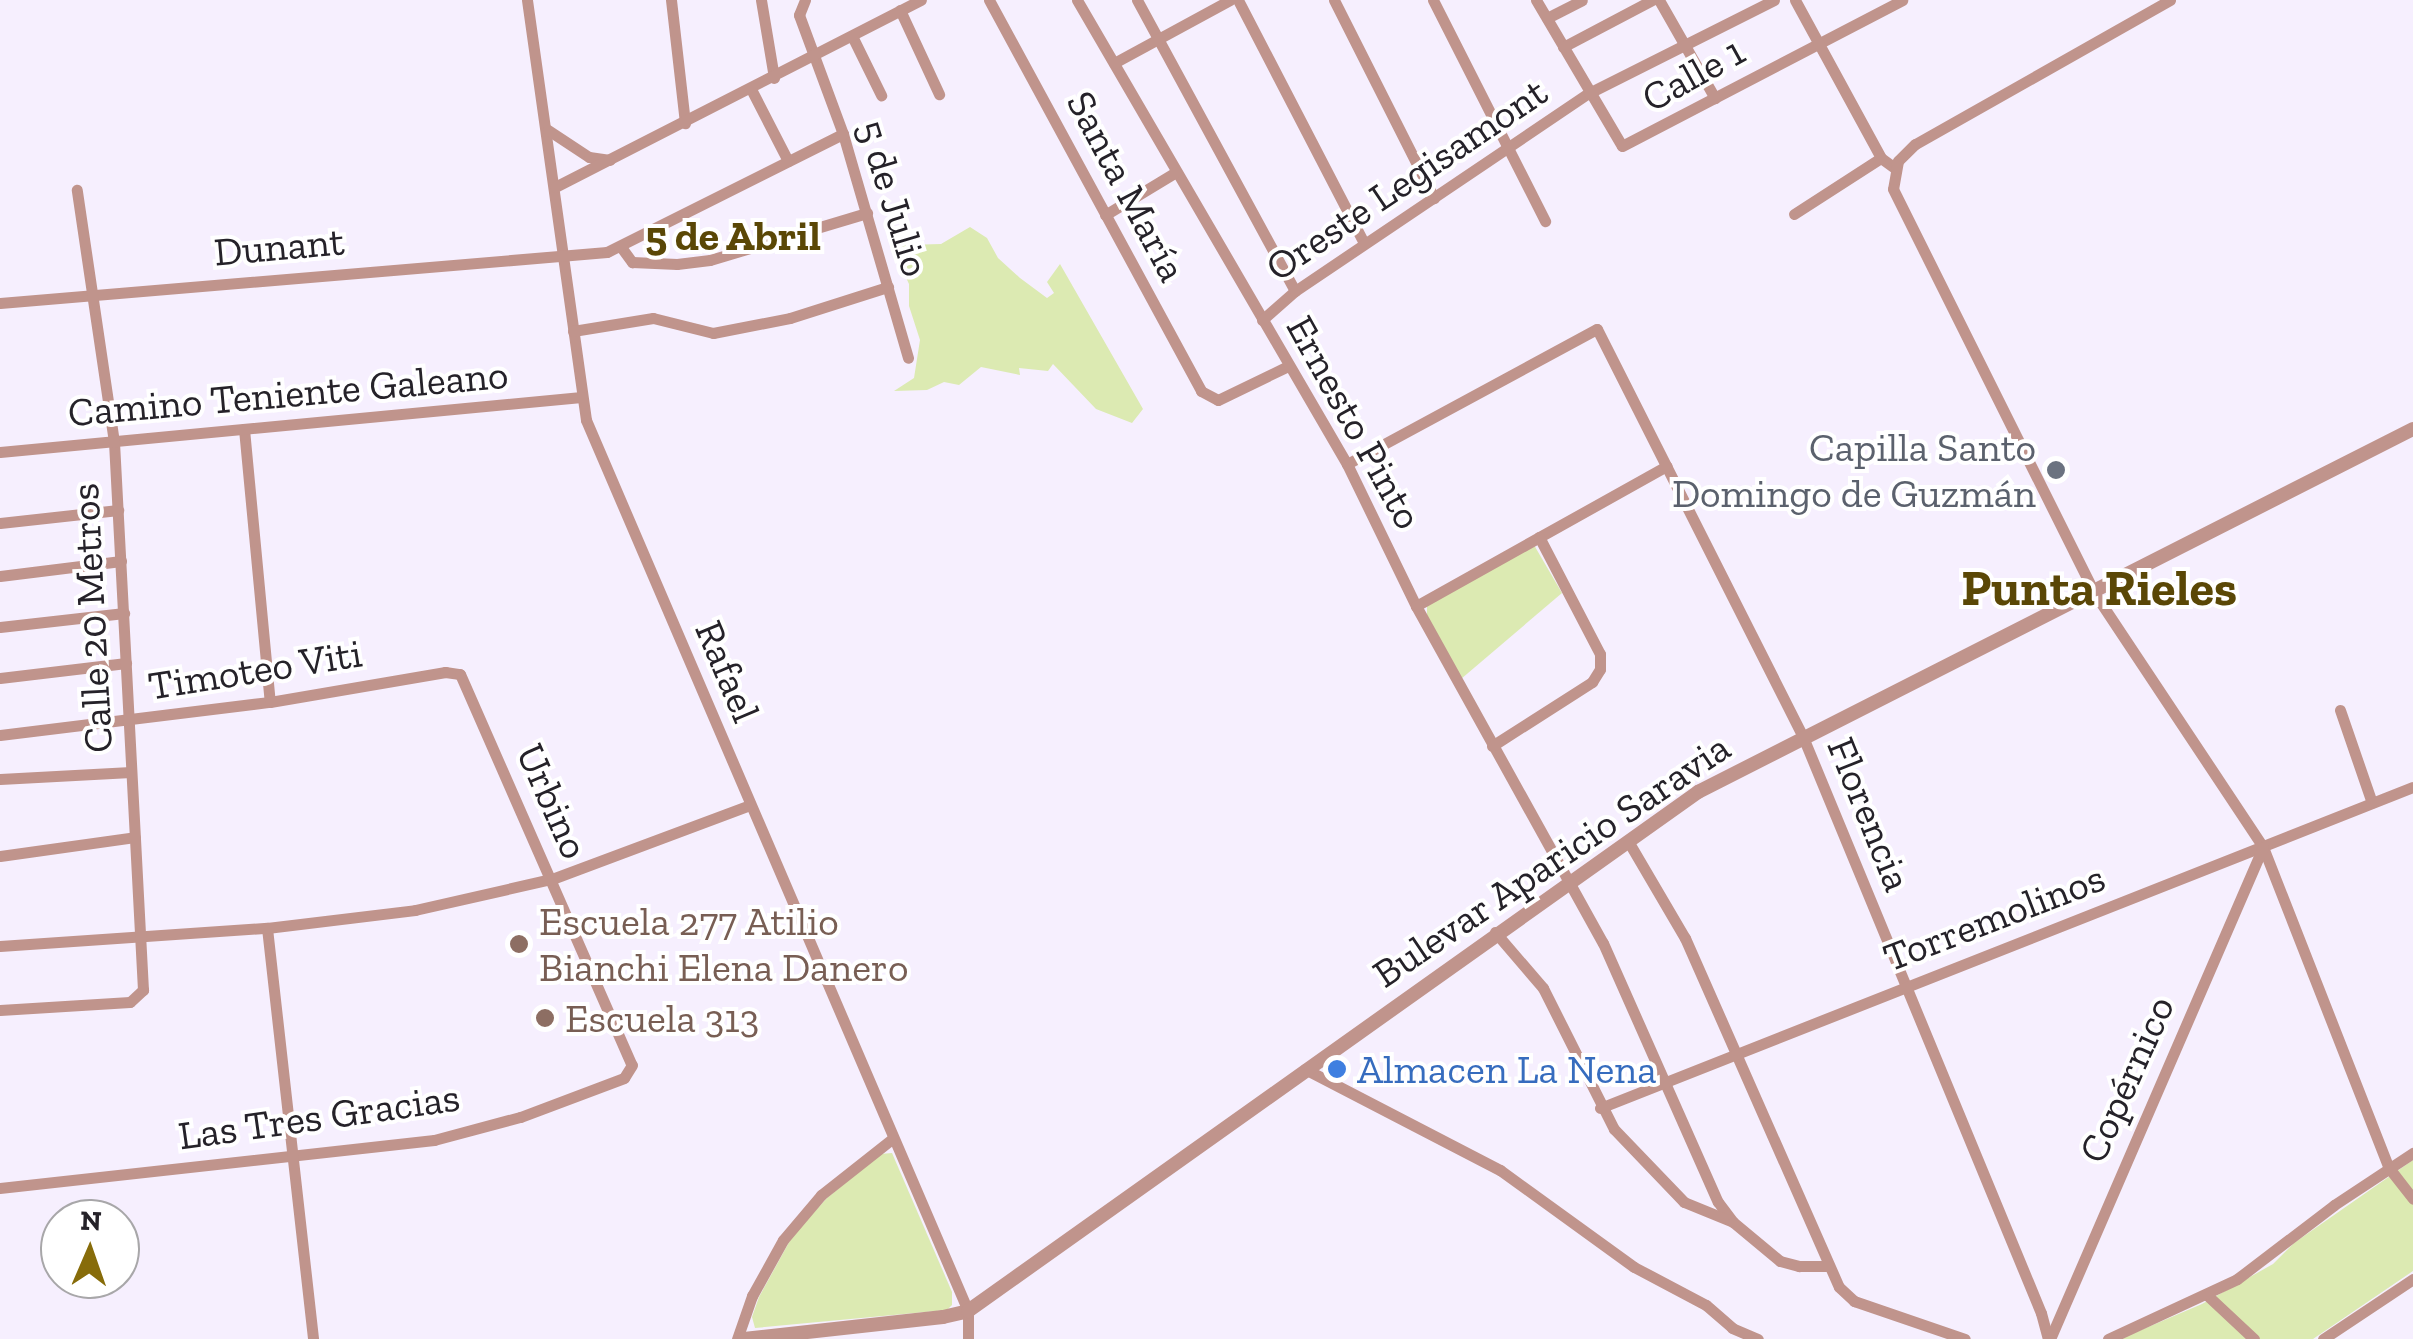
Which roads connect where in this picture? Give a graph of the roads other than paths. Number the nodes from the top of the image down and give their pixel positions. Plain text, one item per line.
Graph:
1 (528, 0) edge
2 (670, 0) edge
3 (760, 0) edge
4 (805, 0) edge
5 (921, 0) edge
6 (989, 0) edge
7 (1077, 0) edge
8 (1137, 0) edge
9 (1230, 0) edge
10 (1238, 0) edge
11 (1334, 0) edge
12 (1433, 0) edge
13 (1536, 0) edge
14 (1582, 0) edge
15 (1655, 0) edge
16 (1774, 0) edge
17 (1795, 0) edge
18 (1902, 0) edge
19 (2170, 0) edge
20 (900, 10) junction
21 (1546, 18) junction
22 (853, 38) junction
23 (1158, 39) junction
24 (1818, 42) junction
25 (1685, 44) junction
26 (1562, 47) junction
27 (813, 58) junction
28 (1114, 63) junction
29 (774, 78) junction
30 (751, 90) junction
31 (1589, 93) junction
32 (939, 94) dead end
33 (881, 95) dead end
34 (1715, 98) junction
35 (685, 122) junction
36 (548, 130) junction
37 (843, 134) junction
38 (1508, 149) junction
39 (1880, 158) junction
40 (610, 160) junction
41 (788, 162) junction
42 (1895, 168) junction
43 (1176, 172) junction
44 (556, 188) junction
45 (78, 190) dead end
46 (1434, 198) junction
47 (867, 213) junction
48 (1794, 214) dead end
49 (1105, 215) junction
50 (1545, 221) dead end
51 (1364, 243) junction
52 (620, 246) junction
53 (563, 254) junction
54 (888, 287) junction
55 (1295, 291) junction
56 (94, 294) junction
57 (0, 303) edge
58 (1262, 320) junction
59 (573, 331) junction
60 (908, 358) dead end
61 (1288, 366) junction
62 (582, 397) junction
63 (2413, 429) edge
64 (244, 430) junction
65 (114, 442) junction
66 (0, 452) edge
67 (1347, 464) junction
68 (1666, 466) junction
69 (118, 510) junction
70 (0, 523) edge
71 (1539, 537) junction
72 (121, 561) junction
73 (0, 576) edge
74 (2093, 591) junction
75 (1416, 606) junction
76 (124, 613) junction
77 (0, 627) edge
78 (126, 663) junction
79 (460, 674) joint
80 (0, 678) edge
81 (270, 702) junction
82 (2340, 710) dead end
83 (128, 721) junction
84 (0, 734) edge
85 (1803, 737) junction
86 (1492, 746) junction
87 (131, 772) junction
88 (0, 779) edge
89 (2413, 787) edge
90 (2372, 803) junction
91 (750, 804) junction
92 (135, 837) junction
93 (1628, 840) junction
94 (2263, 847) junction
95 (0, 856) edge
96 (552, 879) junction
97 (1568, 880) junction
98 (267, 928) junction
99 (1495, 932) junction
100 (142, 939) junction
101 (0, 946) edge
102 (1905, 987) junction
103 (0, 1010) edge
104 (1737, 1054) junction
105 (632, 1065) joint
106 (1304, 1069) junction
107 (1666, 1082) junction
108 (1600, 1108) junction
109 (892, 1138) junction
110 (2413, 1153) edge
111 (292, 1157) junction
112 (2389, 1168) junction
113 (0, 1188) edge
114 (2413, 1199) edge
115 (1733, 1222) junction
116 (1828, 1266) junction
117 (2413, 1278) edge
118 (2208, 1296) junction
119 (968, 1311) junction
120 (313, 1339) edge
121 (741, 1339) edge
122 (968, 1339) edge
123 (1758, 1339) edge
124 (1964, 1339) edge
125 (2049, 1339) edge
126 (2108, 1339) edge
127 (2254, 1339) edge
128 (2322, 1339) edge

1 - 36 street, Rafael
2 - 35 street
3 - 29 street
4 - 27 street, 5 de Julio
5 - 20 street
6 - 49 street, Santa María
7 - 28 street, Ernesto Pinto
8 - 23 street
9 - 23 street
10 - 51 street
11 - 46 street
12 - 38 street
13 - 21 street
14 - 21 street
15 - 25 street
15 - 26 street
16 - 25 street, Oreste Legisamont
17 - 24 street
18 - 24 street, Calle 1
19 - 42 street
20 - 22 street
20 - 32 street
21 - 26 street
22 - 27 street
22 - 33 street
23 - 28 street
23 - 55 street
24 - 34 street, Calle 1
24 - 39 street
25 - 31 street, Oreste Legisamont
25 - 34 street
26 - 31 street
27 - 29 street
27 - 37 street, 5 de Julio
28 - 43 street, Ernesto Pinto
29 - 30 street
30 - 35 street
30 - 41 street
31 - 34 street, Calle 1
31 - 38 street, Oreste Legisamont
35 - 40 street
36 - 40 street
36 - 44 street, Rafael
37 - 41 street
37 - 47 street, 5 de Julio
38 - 46 street, Oreste Legisamont
38 - 50 street
39 - 42 street
39 - 48 street
40 - 44 street
41 - 52 street
42 - 74 street
43 - 49 street
43 - 58 street, Ernesto Pinto
44 - 53 street, Rafael
45 - 56 street, Calle 20 Metros
46 - 51 street, Oreste Legisamont
47 - 52 street
47 - 54 street, 5 de Julio
49 - 61 street, Santa María
51 - 55 street, Oreste Legisamont
52 - 53 street, Dunant
53 - 56 street, Dunant
53 - 59 street, Rafael
54 - 59 street
54 - 60 street, 5 de Julio
55 - 58 street, Oreste Legisamont
56 - 57 street, Dunant
56 - 65 street, Calle 20 Metros
58 - 61 street, Ernesto Pinto
59 - 62 street, Rafael
61 - 67 street, Ernesto Pinto
62 - 64 street, Camino Teniente Galeano
62 - 91 street, Rafael
63 - 74 street, Bulevar Aparicio Saravia
64 - 65 street, Camino Teniente Galeano
64 - 81 street
65 - 66 street, Camino Teniente Galeano
65 - 69 street, Calle 20 Metros
67 - 68 street, Florencia
67 - 75 street, Ernesto Pinto
68 - 71 street
68 - 85 street, Florencia
69 - 70 street
69 - 72 street, Calle 20 Metros
71 - 75 street
71 - 86 street
72 - 73 street
72 - 76 street, Calle 20 Metros
74 - 85 street, Bulevar Aparicio Saravia
74 - 94 street
75 - 86 street, Ernesto Pinto
76 - 77 street
76 - 78 street, Calle 20 Metros
78 - 80 street
78 - 83 street, Calle 20 Metros
79 - 81 street, Timoteo Viti
79 - 96 street, Urbino
81 - 83 street, Timoteo Viti
82 - 90 street
83 - 84 street, Timoteo Viti
83 - 87 street, Calle 20 Metros
85 - 93 street, Bulevar Aparicio Saravia
85 - 102 street, Florencia
86 - 97 street, Ernesto Pinto
87 - 88 street
87 - 92 street, Calle 20 Metros
89 - 90 street, Torremolinos
90 - 94 street, Torremolinos
91 - 96 street
91 - 109 street, Rafael
92 - 95 street
92 - 100 street, Calle 20 Metros
93 - 97 street, Bulevar Aparicio Saravia
93 - 104 street
94 - 102 street, Torremolinos
94 - 112 street
94 - 125 street, Copérnico
96 - 98 street
96 - 105 street, Urbino
97 - 99 street, Bulevar Aparicio Saravia
97 - 107 street, Ernesto Pinto
98 - 100 street
98 - 111 street
99 - 106 street, Bulevar Aparicio Saravia
99 - 108 street
100 - 101 street
100 - 103 street, Calle 20 Metros
102 - 104 street, Torremolinos
102 - 125 street, Florencia
104 - 107 street, Torremolinos
104 - 116 street
105 - 111 street, Las Tres Gracias
106 - 119 street, Bulevar Aparicio Saravia
106 - 123 street
107 - 108 street, Torremolinos
107 - 115 street, Ernesto Pinto
108 - 115 street
109 - 119 street, Rafael
109 - 121 street
110 - 112 street
111 - 113 street, Las Tres Gracias
111 - 120 street
112 - 114 street
112 - 118 street
115 - 116 street
116 - 124 street
117 - 128 street
118 - 126 street
118 - 127 street
119 - 121 street, Bulevar Aparicio Saravia
119 - 122 street, Rafael

